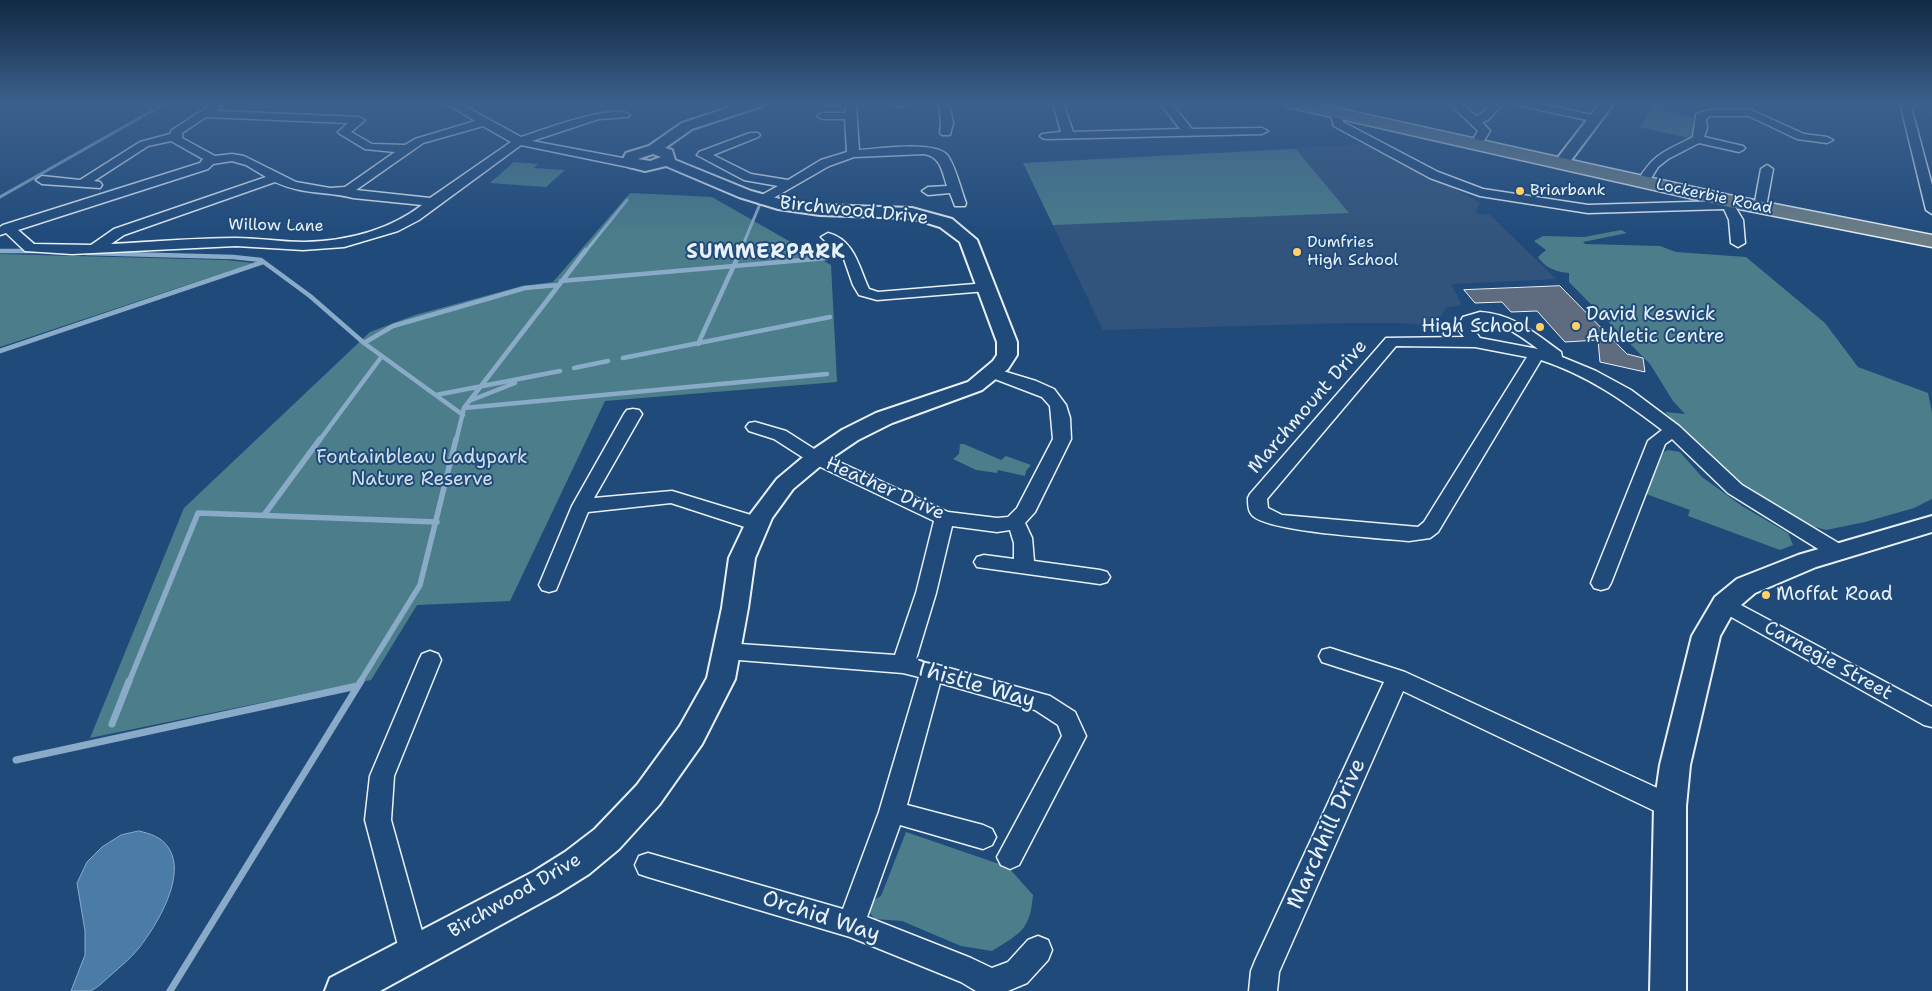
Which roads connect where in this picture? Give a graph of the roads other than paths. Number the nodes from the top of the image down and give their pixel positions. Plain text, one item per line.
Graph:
1 (136, 149) edge
2 (195, 149) edge
3 (405, 149) edge
4 (508, 149) edge
5 (562, 149) edge
6 (658, 149) edge
7 (718, 149) edge
8 (853, 149) edge
9 (1386, 149) edge
10 (1495, 149) edge
11 (1572, 149) edge
12 (1678, 149) edge
13 (1917, 149) edge
14 (576, 152) joint
15 (853, 154) junction
16 (648, 157) junction
17 (208, 161) junction
18 (1561, 164) junction
19 (1766, 169) dead end
20 (276, 178) junction
21 (42, 180) dead end
22 (1642, 182) junction
23 (83, 183) junction
24 (790, 184) junction
25 (955, 189) junction
26 (349, 191) junction
27 (928, 191) dead end
28 (111, 196) junction
29 (763, 200) junction
30 (432, 202) junction
31 (960, 203) dead end
32 (1729, 203) junction
33 (1760, 207) junction
34 (1932, 210) edge
35 (4, 230) edge
36 (828, 237) dead end
37 (1932, 241) edge
38 (1738, 243) dead end
39 (95, 249) junction
40 (987, 287) junction
41 (1475, 342) junction
42 (1537, 354) junction
43 (1566, 363) junction
44 (993, 373) junction
45 (632, 414) dead end
46 (755, 426) dead end
47 (1672, 430) junction
48 (816, 458) junction
49 (581, 506) junction
50 (944, 518) junction
51 (1014, 522) junction
52 (757, 524) junction
53 (1932, 524) edge
54 (1838, 552) junction
55 (984, 562) dead end
56 (1023, 567) junction
57 (1100, 577) dead end
58 (1601, 583) dead end
59 (549, 586) dead end
60 (1724, 604) junction
61 (726, 651) junction
62 (1330, 656) dead end
63 (430, 660) dead end
64 (903, 664) junction
65 (932, 672) junction
66 (1397, 678) junction
67 (1932, 718) edge
68 (1670, 806) junction
69 (892, 812) junction
70 (983, 837) dead end
71 (1010, 857) dead end
72 (648, 865) dead end
73 (851, 924) junction
74 (1038, 950) dead end
75 (414, 953) junction
76 (992, 987) edge
77 (343, 991) edge
78 (1263, 991) edge
79 (1668, 991) edge

1 - 23 street
2 - 17 street
3 - 26 street
4 - 30 street, Willow Lane
5 - 14 street
6 - 16 street
7 - 24 street
8 - 15 street
9 - 32 street
10 - 18 main road, Lockerbie Road
11 - 18 street
12 - 22 street
13 - 34 street
14 - 16 street
15 - 24 street
15 - 25 street
16 - 29 street, Birchwood Drive
17 - 20 street
17 - 28 street
18 - 22 main road, Lockerbie Road
19 - 33 street
20 - 26 street
20 - 39 street
21 - 23 street
22 - 32 main road, Lockerbie Road
23 - 28 street
24 - 29 street
25 - 27 street
25 - 31 street
26 - 30 street
28 - 35 street
29 - 40 street, Birchwood Drive
30 - 39 street, Willow Lane
32 - 33 main road, Lockerbie Road
32 - 38 street
33 - 37 main road, Lockerbie Road
35 - 39 street, Willow Lane
36 - 40 street
40 - 44 street, Birchwood Drive
41 - 42 street
41 - 42 street, Marchmount Drive
41 - 43 street
42 - 43 street
43 - 47 street
44 - 48 street, Birchwood Drive
44 - 51 street
45 - 49 street
46 - 48 street, Heather Drive
47 - 54 street
47 - 58 street
48 - 50 street, Heather Drive
48 - 52 street, Birchwood Drive
49 - 52 street
49 - 59 street
50 - 51 street, Heather Drive
50 - 64 street
51 - 56 street
52 - 61 street, Birchwood Drive
53 - 54 street
54 - 60 street
55 - 56 street
56 - 57 street
60 - 67 street, Carnegie Street
60 - 68 street
61 - 64 street, Thistle Way
61 - 75 street, Birchwood Drive
62 - 66 street
63 - 75 street
64 - 65 street, Thistle Way
65 - 69 street
65 - 71 street, Thistle Way
66 - 68 street
66 - 78 street, Marchhill Drive
68 - 79 street
69 - 70 street
69 - 73 street
72 - 73 street, Orchid Way
73 - 76 street, Orchid Way
74 - 76 street, Orchid Way
75 - 77 street, Birchwood Drive

